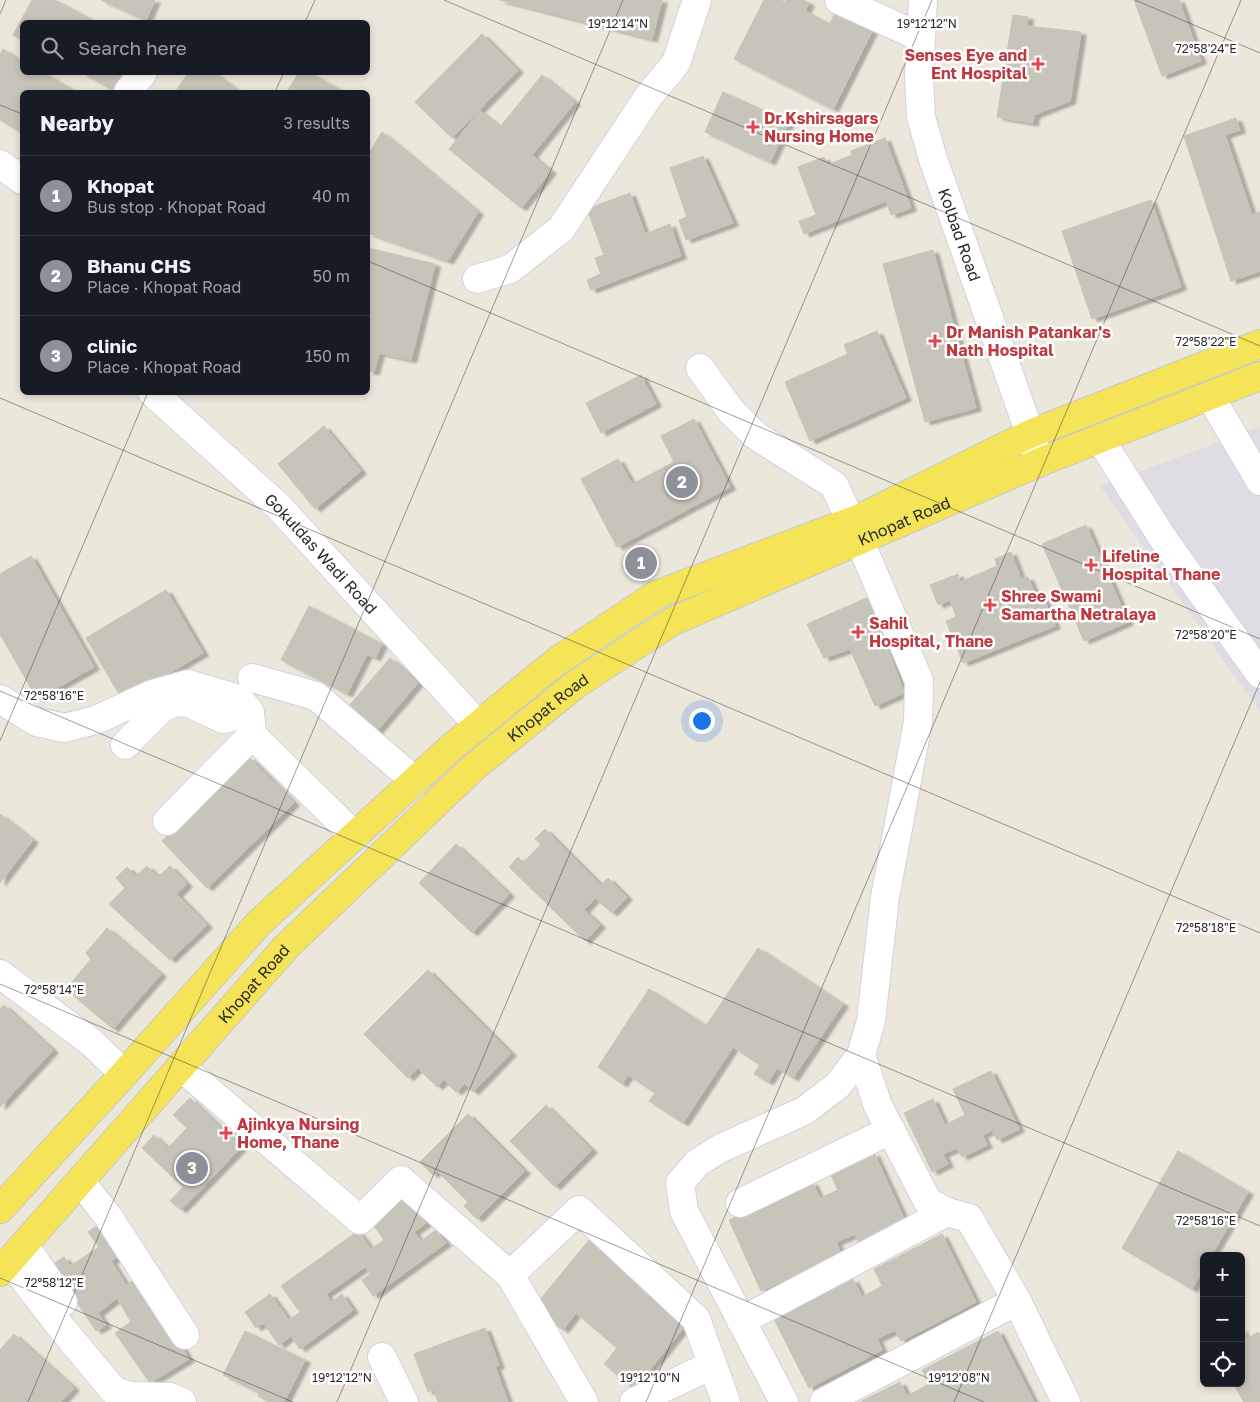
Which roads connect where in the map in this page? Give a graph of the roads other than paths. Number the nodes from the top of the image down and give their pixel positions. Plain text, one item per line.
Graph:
1 (696, 0) edge
2 (839, 0) edge
3 (923, 0) edge
4 (920, 37) junction
5 (141, 75) edge
6 (130, 90) edge
7 (0, 164) edge
8 (20, 179) edge
9 (477, 279) dead end
10 (1260, 344) edge
11 (700, 368) dead end
12 (1260, 376) edge
13 (155, 395) edge
14 (1210, 396) junction
15 (1030, 434) junction
16 (1100, 439) junction
17 (1040, 462) junction
18 (1260, 481) edge
19 (855, 530) junction
20 (1260, 674) edge
21 (252, 678) dead end
22 (0, 699) edge
23 (243, 704) junction
24 (478, 725) junction
25 (252, 735) junction
26 (125, 745) dead end
27 (415, 781) junction
28 (167, 820) dead end
29 (355, 836) junction
30 (0, 974) edge
31 (186, 1004) junction
32 (216, 1028) junction
33 (861, 1055) junction
34 (181, 1067) junction
35 (124, 1074) junction
36 (891, 1130) junction
37 (81, 1182) junction
38 (740, 1203) dead end
39 (0, 1209) edge
40 (946, 1212) junction
41 (11, 1259) edge
42 (510, 1275) junction
43 (1017, 1301) junction
44 (742, 1321) junction
45 (82, 1330) dead end
46 (185, 1334) dead end
47 (382, 1357) dead end
48 (712, 1365) junction
49 (182, 1402) edge
50 (404, 1402) edge
51 (584, 1402) edge
52 (634, 1402) edge
53 (726, 1402) edge
54 (784, 1402) edge
55 (824, 1402) edge
56 (1066, 1402) edge

1 - 9 street
2 - 4 street
3 - 4 street, Kolbad Road
4 - 15 street, Kolbad Road
5 - 6 street
7 - 8 street
10 - 15 main road, Khopat Road
11 - 19 street
12 - 14 main road, Khopat Road
13 - 24 street, Gokuldas Wadi Road
14 - 16 main road, Khopat Road
14 - 18 street
15 - 17 street, Kolbad Road
15 - 19 main road, Khopat Road
16 - 17 main road, Khopat Road
16 - 20 street
17 - 19 main road, Khopat Road
19 - 24 main road, Khopat Road
19 - 32 main road, Khopat Road
19 - 33 street
21 - 27 street
22 - 23 street
23 - 25 street
23 - 26 street
24 - 27 main road, Khopat Road
25 - 28 street
25 - 29 street
27 - 29 main road, Khopat Road
29 - 31 main road, Khopat Road
30 - 35 street
31 - 32 main road
31 - 35 main road, Khopat Road
32 - 34 main road, Khopat Road
33 - 36 street
33 - 44 street
34 - 37 main road, Khopat Road
34 - 42 street
35 - 39 main road, Khopat Road
36 - 38 street
36 - 40 street
37 - 41 main road, Khopat Road
37 - 46 street
40 - 43 street
40 - 44 street
41 - 45 street
41 - 49 street
42 - 48 street
42 - 51 street
43 - 55 street
43 - 56 street
44 - 54 street
47 - 50 street
48 - 52 street
48 - 53 street

